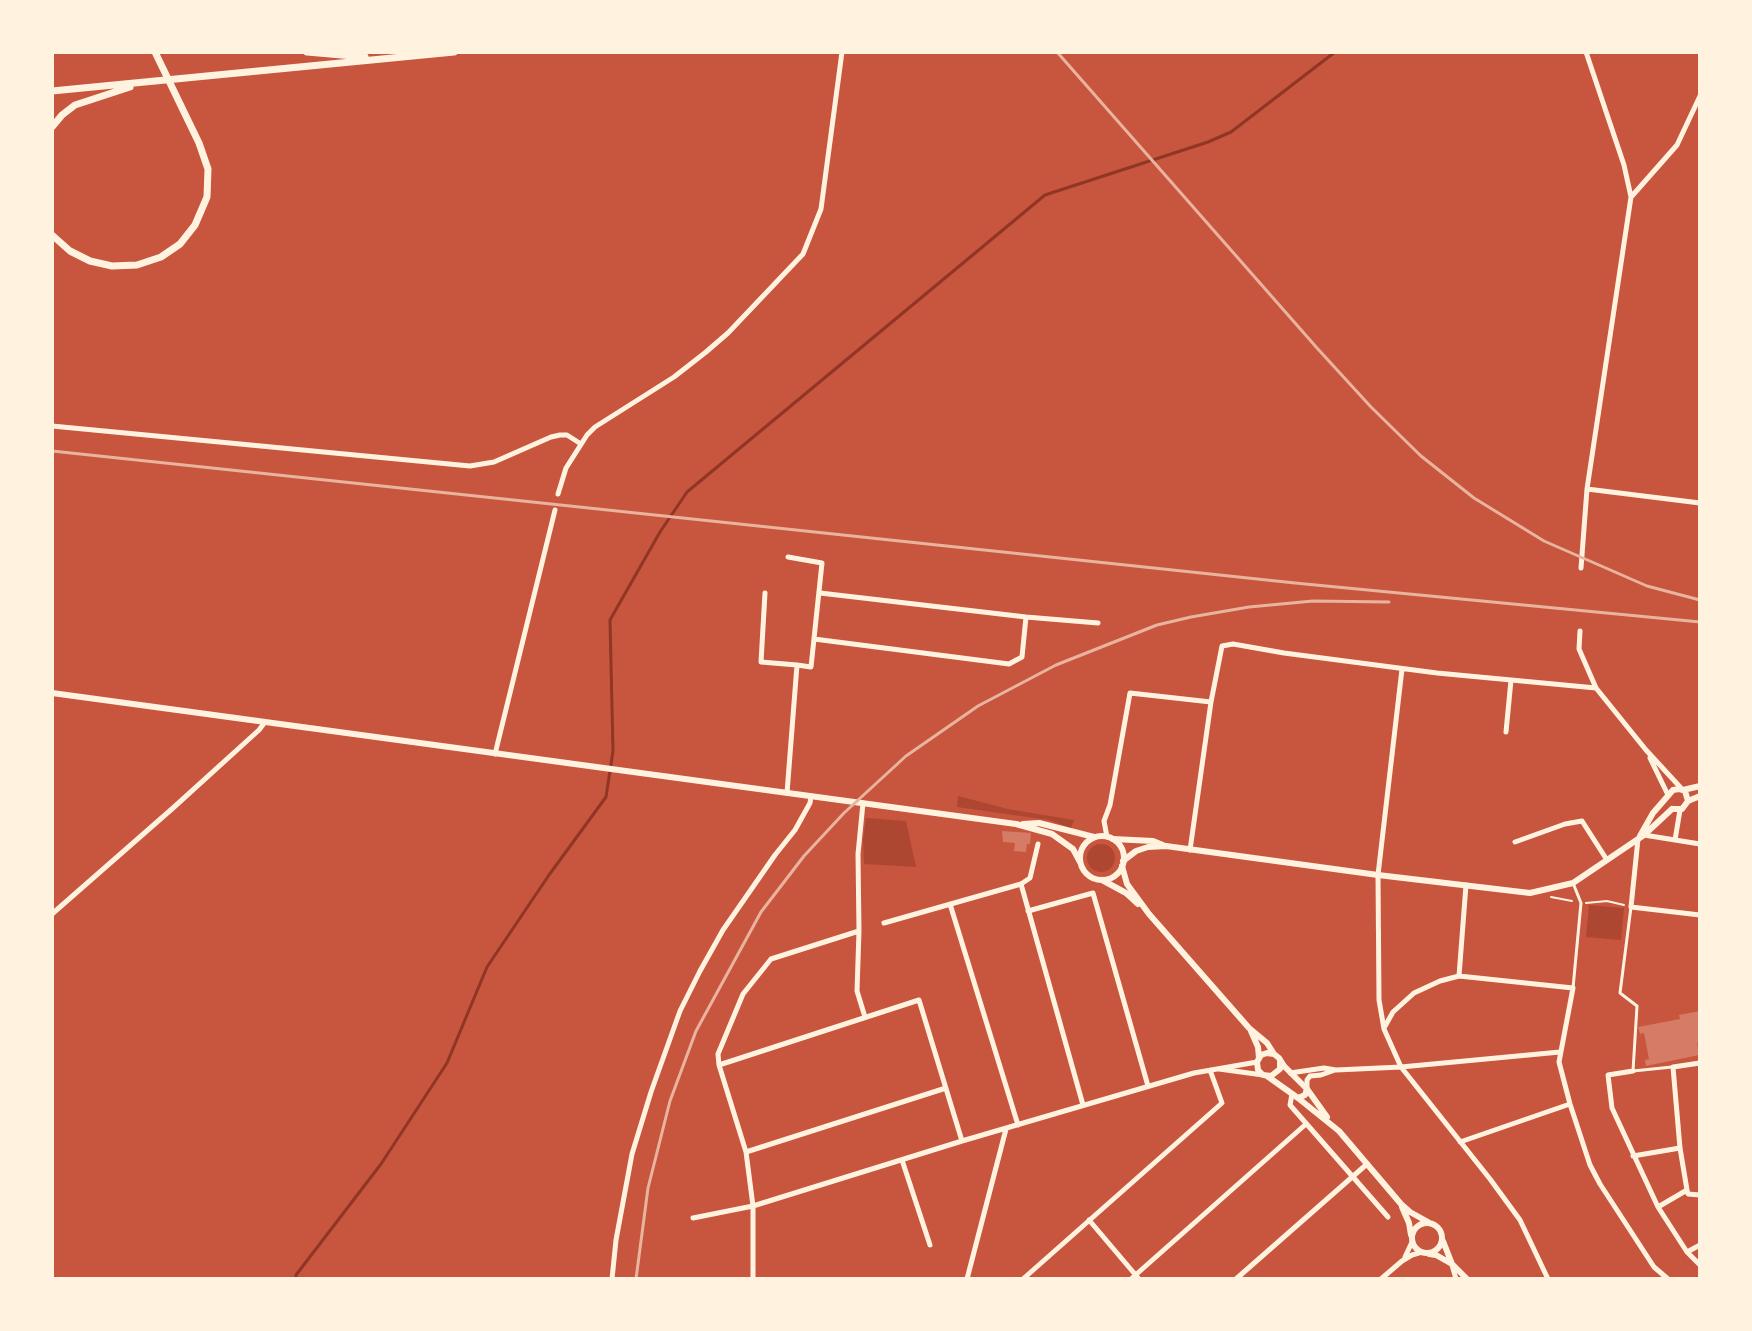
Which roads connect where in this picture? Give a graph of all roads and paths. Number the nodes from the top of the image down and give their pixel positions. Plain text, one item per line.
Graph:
1 (155, 52) edge
2 (307, 52) edge
3 (454, 52) edge
4 (842, 52) edge
5 (1586, 52) edge
6 (383, 59) junction
7 (149, 82) junction
8 (52, 91) edge
9 (1700, 96) edge
10 (52, 127) edge
11 (1631, 197) junction
12 (52, 235) edge
13 (52, 426) edge
14 (581, 444) junction
15 (1587, 489) junction
16 (558, 494) dead end
17 (1700, 503) edge
18 (555, 510) dead end
19 (788, 557) dead end
20 (1581, 568) dead end
21 (765, 593) dead end
22 (820, 593) junction
23 (1026, 617) junction
24 (1098, 623) dead end
25 (1580, 631) dead end
26 (814, 639) junction
27 (797, 665) junction
28 (1402, 669) junction
29 (1511, 680) junction
30 (1596, 688) junction
31 (52, 693) edge
32 (1211, 702) junction
33 (265, 722) junction
34 (1506, 732) dead end
35 (1646, 750) junction
36 (495, 754) junction
37 (1700, 786) edge
38 (1682, 790) junction
39 (787, 793) junction
40 (811, 796) junction
41 (1668, 796) junction
42 (1700, 796) edge
43 (1688, 801) junction
44 (863, 803) junction
45 (1676, 809) junction
46 (1016, 824) junction
47 (1094, 837) junction
48 (1641, 837) junction
49 (1110, 838) junction
50 (1675, 840) junction
51 (1515, 842) dead end
52 (1038, 844) dead end
53 (1700, 844) edge
54 (1166, 846) junction
55 (1190, 850) junction
56 (1607, 860) junction
57 (1080, 862) junction
58 (1123, 864) junction
59 (1378, 875) junction
60 (1102, 880) junction
61 (1573, 883) junction
62 (1021, 884) junction
63 (1466, 885) junction
64 (1530, 893) junction
65 (1581, 903) junction
66 (950, 904) junction
67 (1631, 907) junction
68 (1028, 911) junction
69 (52, 914) edge
70 (1149, 914) junction
71 (1700, 915) edge
72 (884, 923) dead end
73 (859, 931) junction
74 (1459, 976) junction
75 (1573, 988) junction
76 (865, 1017) junction
77 (1249, 1028) junction
78 (1384, 1029) junction
79 (1560, 1052) junction
80 (1274, 1054) junction
81 (1258, 1060) junction
82 (1280, 1061) junction
83 (1700, 1063) edge
84 (719, 1065) junction
85 (1401, 1067) junction
86 (1673, 1067) junction
87 (1218, 1069) junction
88 (1210, 1070) junction
89 (1336, 1070) junction
90 (1633, 1071) junction
91 (1290, 1073) junction
92 (1265, 1076) junction
93 (1148, 1086) junction
94 (946, 1088) junction
95 (1307, 1089) junction
96 (1295, 1096) junction
97 (1570, 1104) junction
98 (1083, 1105) junction
99 (1332, 1123) junction
100 (1306, 1124) junction
101 (1018, 1125) junction
102 (1006, 1128) junction
103 (962, 1141) junction
104 (1460, 1142) junction
105 (1680, 1148) junction
106 (746, 1152) junction
107 (1633, 1156) junction
108 (902, 1160) junction
109 (1367, 1164) junction
110 (1352, 1176) junction
111 (1687, 1190) junction
112 (1700, 1195) edge
113 (1401, 1204) junction
114 (753, 1206) junction
115 (1658, 1207) junction
116 (1388, 1217) dead end
117 (693, 1218) dead end
118 (1089, 1220) junction
119 (1428, 1222) junction
120 (1412, 1240) junction
121 (1442, 1240) junction
122 (930, 1245) dead end
123 (1700, 1245) edge
124 (1424, 1252) junction
125 (1687, 1252) junction
126 (1402, 1261) junction
127 (1452, 1264) junction
128 (1700, 1265) edge
129 (1135, 1278) edge
130 (612, 1279) edge
131 (753, 1279) edge
132 (967, 1279) edge
133 (1023, 1279) edge
134 (1236, 1279) edge
135 (1381, 1279) edge
136 (1456, 1279) edge
137 (1467, 1279) edge
138 (1548, 1279) edge
139 (1668, 1279) edge

1 - 12 main road
2 - 6 main road
3 - 6 main road
4 - 14 street
5 - 11 street
6 - 7 main road
7 - 8 main road
7 - 10 main road
9 - 11 street
11 - 15 street
13 - 14 street
14 - 16 street
15 - 17 street
15 - 20 street
18 - 36 street
19 - 22 street
21 - 27 street
22 - 23 street
22 - 26 street
23 - 24 street
23 - 26 street
25 - 30 street
26 - 27 street
27 - 39 street
28 - 29 street
28 - 32 street
28 - 59 street
29 - 30 street
29 - 34 street
30 - 35 street
31 - 33 main road
32 - 49 street
32 - 55 street
33 - 36 main road
33 - 69 street
35 - 38 street
35 - 41 street
36 - 39 main road
37 - 38 main road
38 - 41 main road
38 - 43 main road
39 - 40 main road
40 - 44 main road
40 - 130 street
41 - 45 main road
41 - 48 main road
42 - 43 main road
43 - 45 main road
44 - 46 main road
44 - 73 street
45 - 48 main road
45 - 50 street
46 - 47 main road
46 - 57 main road
47 - 49 main road
47 - 57 main road
48 - 50 street
48 - 56 main road
48 - 67 street
49 - 54 main road
49 - 58 main road
50 - 53 street
51 - 56 street
52 - 62 street
54 - 55 main road
54 - 58 main road
55 - 59 main road
56 - 61 main road
57 - 60 main road
58 - 60 main road
58 - 70 main road
59 - 63 main road
59 - 78 street
60 - 70 main road
61 - 64 main road
61 - 65 street
62 - 66 street
62 - 68 street
63 - 64 main road
63 - 74 street
64 - 65 path
65 - 67 path
65 - 75 street
66 - 72 street
66 - 101 street
67 - 71 street
67 - 90 street
68 - 93 street
68 - 98 street
70 - 77 main road
73 - 76 street
73 - 84 street
74 - 75 street
74 - 78 street
75 - 79 street
76 - 84 street
76 - 94 street
77 - 80 main road
77 - 81 main road
78 - 85 street
79 - 85 street
79 - 97 street
80 - 81 main road
80 - 82 main road
81 - 87 street
81 - 92 main road
82 - 91 main road
82 - 92 main road
83 - 86 street
84 - 106 street
85 - 89 street
85 - 104 street
86 - 90 street
86 - 105 street
87 - 88 street
87 - 92 street
88 - 93 street
88 - 118 street
89 - 91 street
89 - 95 street
90 - 107 street
91 - 95 main road
92 - 96 main road
93 - 98 street
94 - 103 street
94 - 106 street
95 - 96 main road
95 - 99 main road
96 - 99 main road
96 - 100 street
97 - 104 street
97 - 139 street
98 - 101 street
99 - 109 main road
100 - 110 street
100 - 129 street
101 - 102 street
102 - 103 street
102 - 132 street
103 - 108 street
104 - 138 street
105 - 107 street
105 - 111 street
106 - 114 street
107 - 115 street
108 - 114 street
108 - 122 street
109 - 110 street
109 - 113 main road
110 - 116 street
110 - 134 street
111 - 112 street
111 - 115 street
113 - 119 main road
113 - 120 main road
114 - 117 street
114 - 131 street
115 - 125 street
118 - 129 street
118 - 133 street
119 - 120 main road
119 - 121 main road
120 - 124 main road
120 - 126 street
121 - 124 main road
121 - 127 main road
123 - 125 street
124 - 126 street
124 - 127 main road
125 - 128 street
126 - 135 street
127 - 136 street
127 - 137 main road

